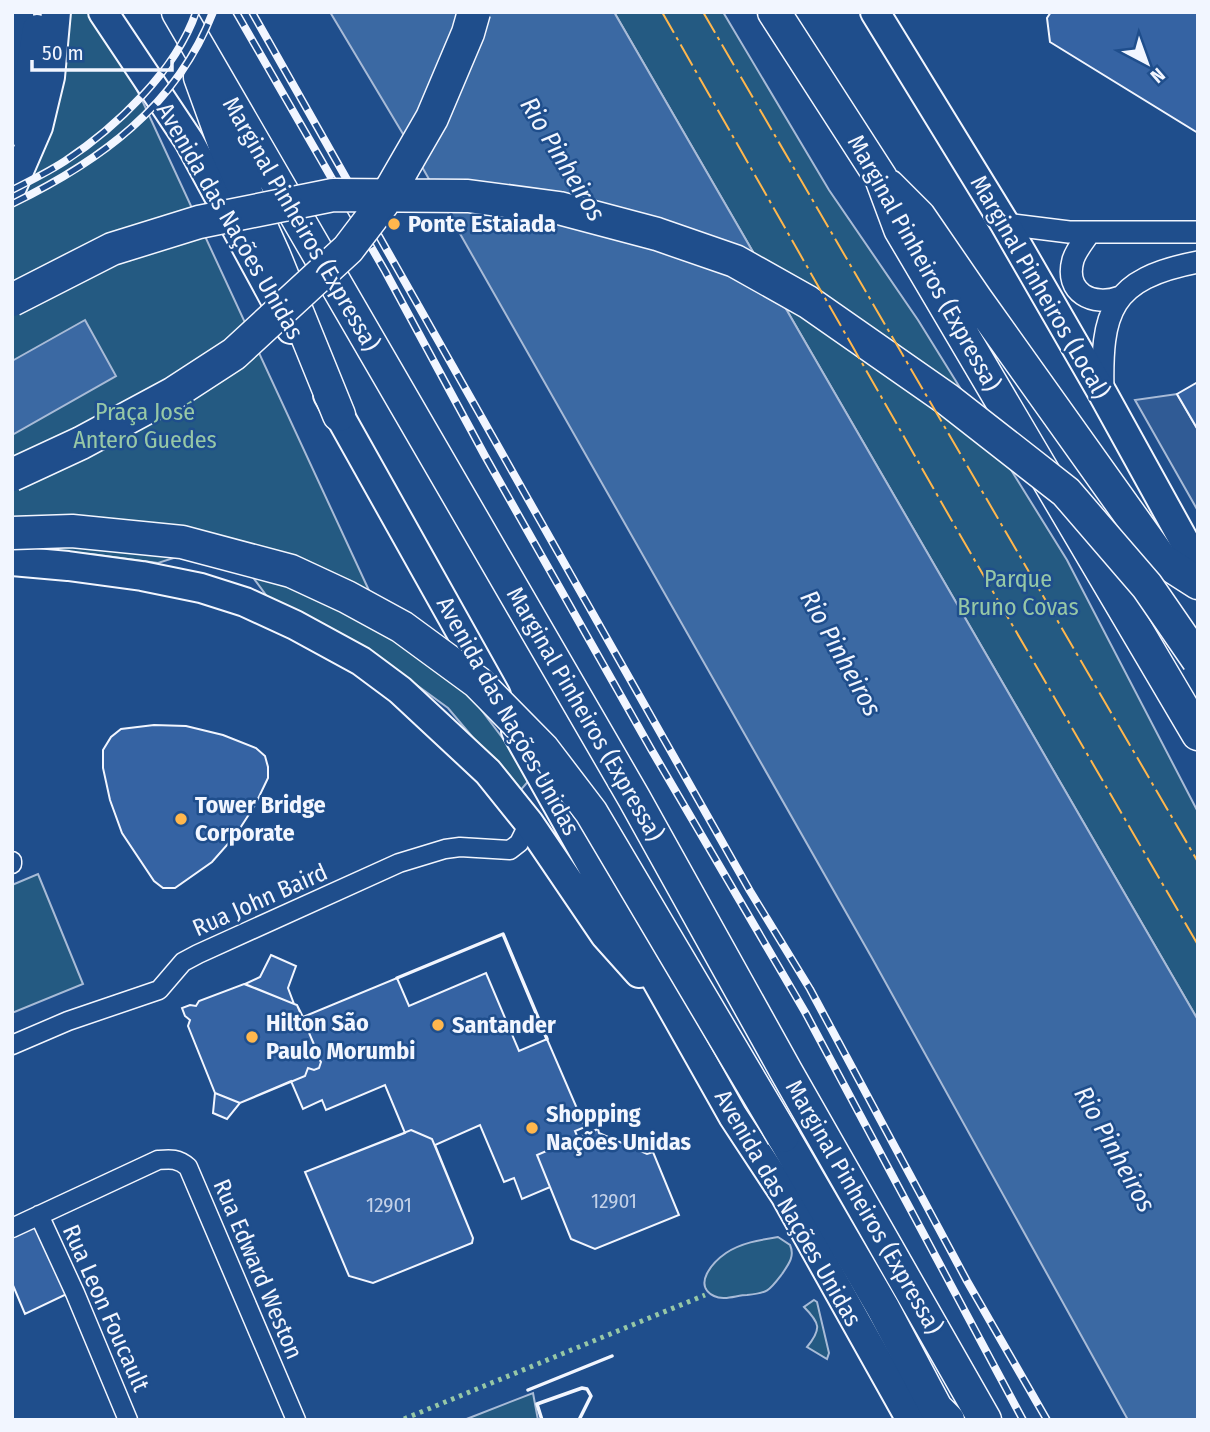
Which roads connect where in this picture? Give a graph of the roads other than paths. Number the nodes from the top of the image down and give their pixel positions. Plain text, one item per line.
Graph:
1 (20, 12) edge
2 (37, 12) edge
3 (56, 12) edge
4 (103, 12) edge
5 (474, 12) edge
6 (875, 12) edge
7 (180, 15) edge
8 (776, 15) edge
9 (17, 119) edge
10 (881, 178) junction
11 (12, 187) edge
12 (1005, 224) junction
13 (1090, 232) junction
14 (1198, 232) edge
15 (1198, 262) edge
16 (1120, 297) junction
17 (12, 300) edge
18 (1103, 394) junction
19 (339, 415) junction
20 (12, 475) edge
21 (12, 533) edge
22 (12, 561) edge
23 (1198, 566) edge
24 (1198, 583) edge
25 (1198, 660) edge
26 (1198, 734) edge
27 (529, 823) junction
28 (676, 1014) junction
29 (12, 1045) edge
30 (38, 1216) junction
31 (12, 1228) edge
32 (128, 1420) edge
33 (296, 1420) edge
34 (911, 1420) edge
35 (948, 1420) edge
36 (985, 1420) edge

1 - 9 main road
2 - 9 highway
3 - 11 highway
4 - 19 highway, Avenida das Nações Unidas
5 - 20 highway, bridge
6 - 12 highway, Marginal Pinheiros (Local)
7 - 19 highway
7 - 36 highway, Marginal Pinheiros (Expressa)
8 - 10 highway, Marginal Pinheiros (Expressa)
10 - 24 highway
10 - 26 highway, Marginal Pinheiros (Expressa)
12 - 13 street
12 - 18 highway, Marginal Pinheiros (Local)
13 - 14 street
13 - 16 street
15 - 16 street
16 - 18 street
17 - 25 highway, bridge
18 - 23 highway, Marginal Pinheiros (Local)
19 - 28 highway, Avenida das Nações Unidas
21 - 35 highway, bridge
22 - 27 highway
27 - 28 highway
27 - 29 street, Rua John Baird
28 - 34 highway, Avenida das Nações Unidas
30 - 31 street
30 - 32 street, Rua Leon Foucault
30 - 33 street, Rua Edward Weston

